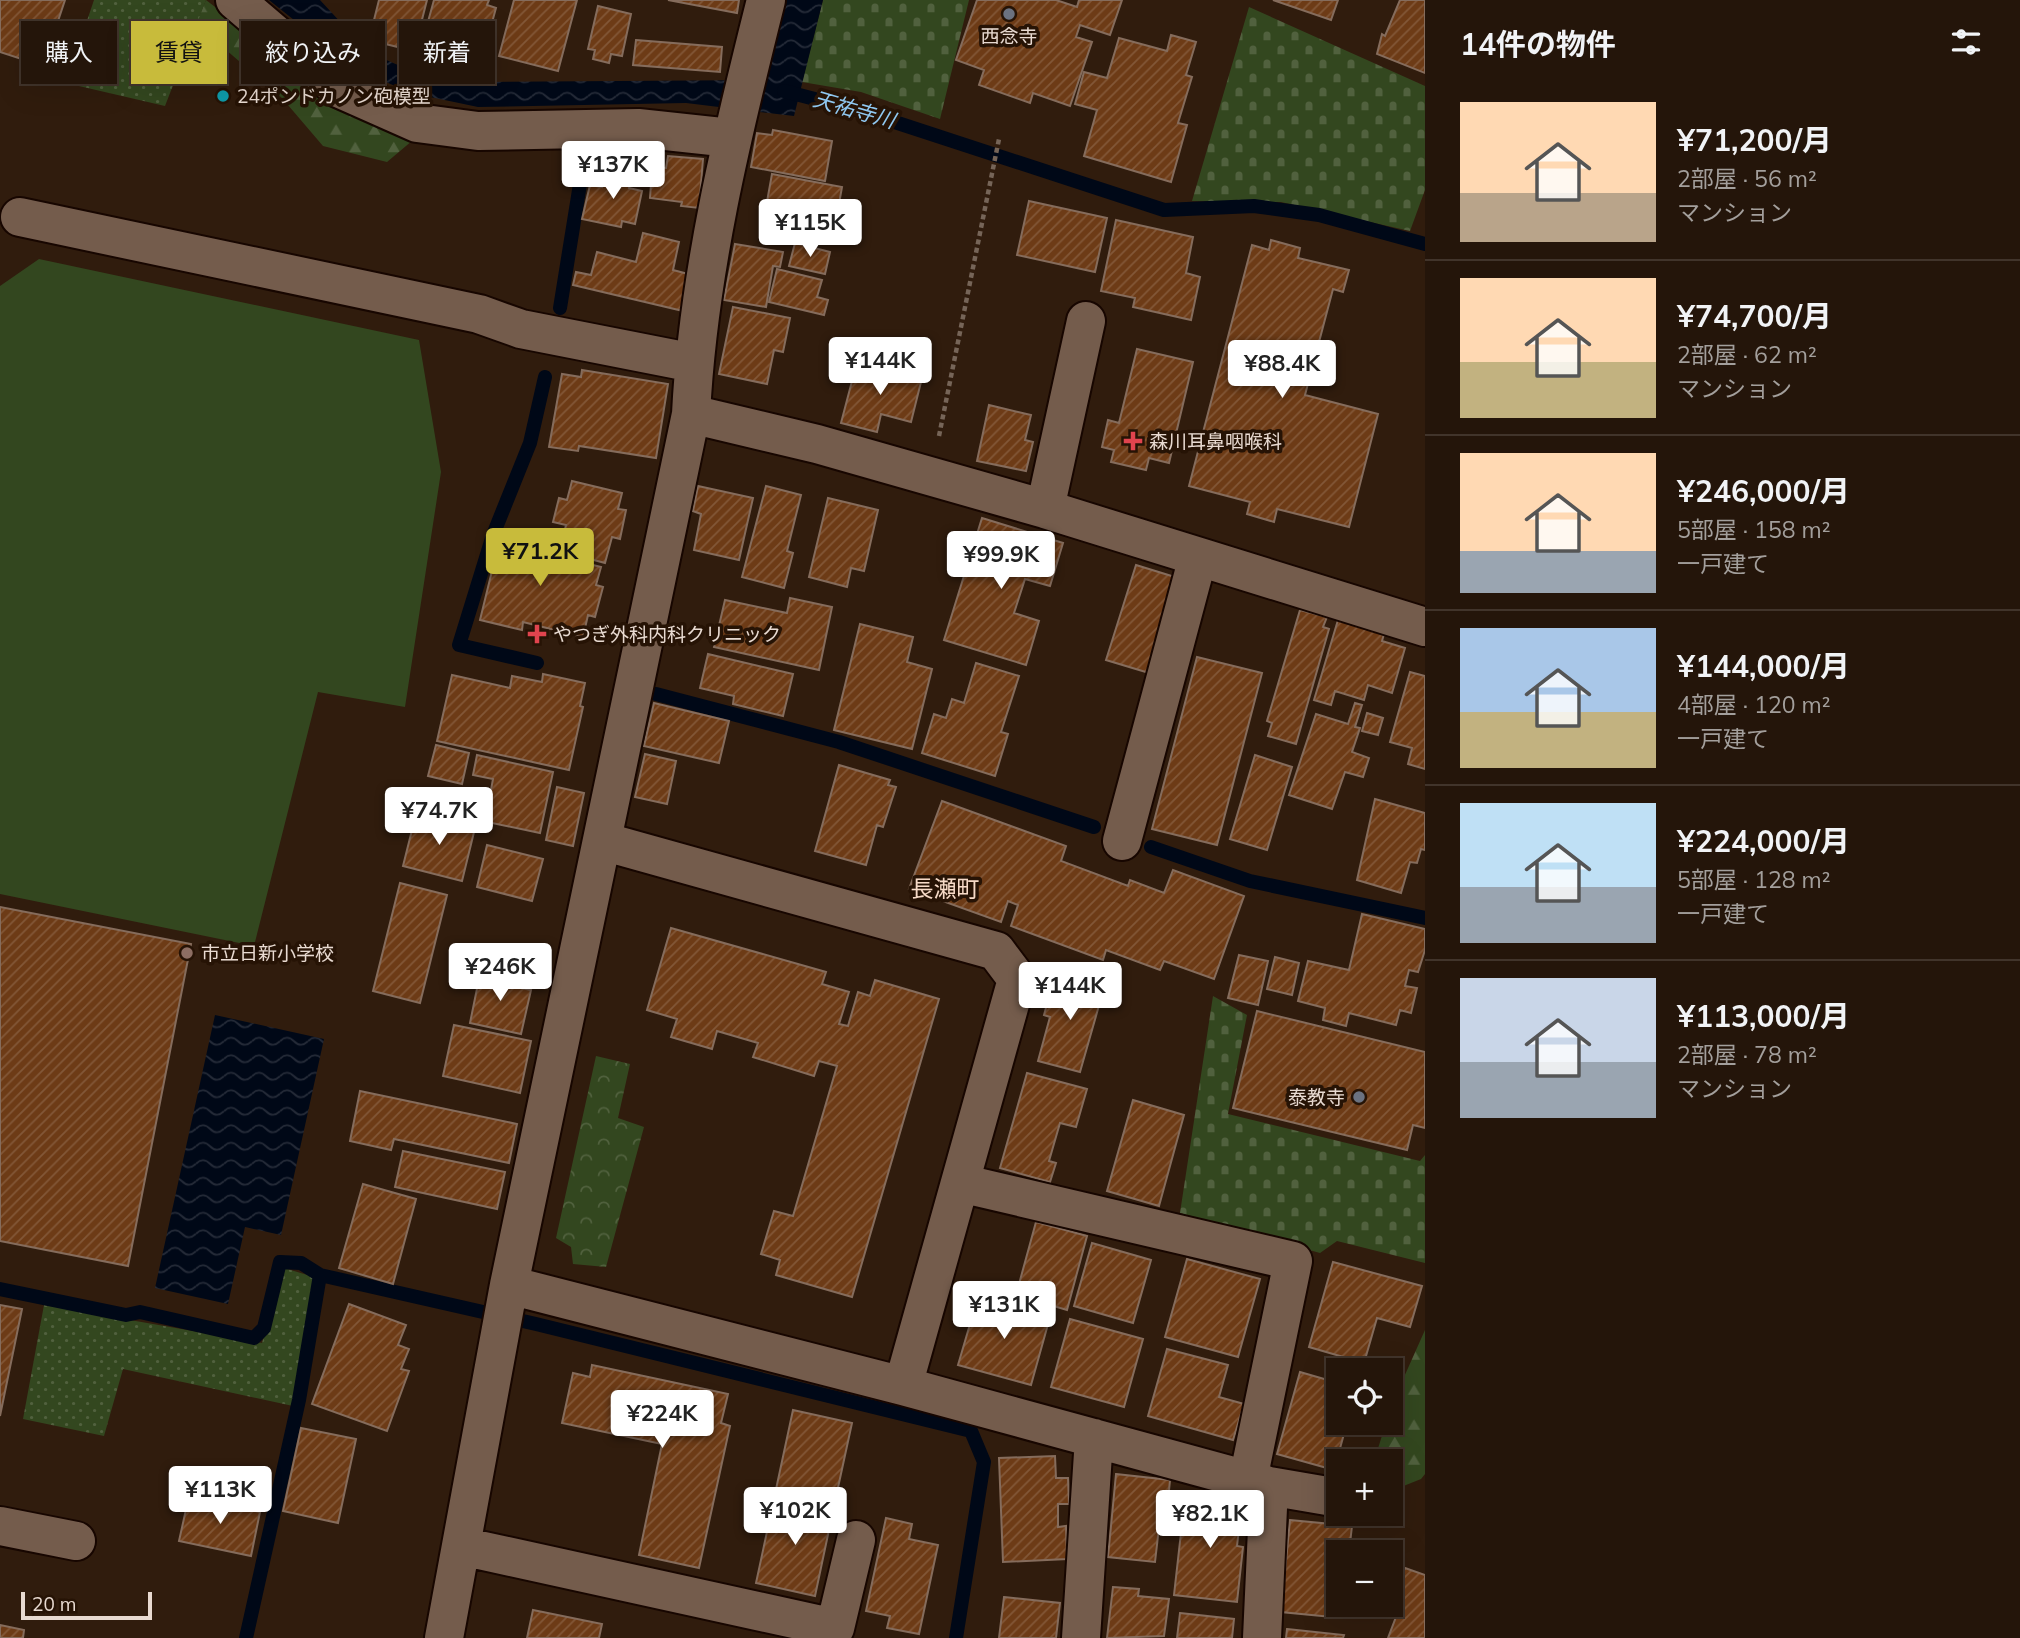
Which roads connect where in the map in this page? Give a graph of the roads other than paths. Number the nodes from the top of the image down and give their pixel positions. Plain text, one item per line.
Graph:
1 (235, 0) edge
2 (766, 0) edge
3 (738, 109) junction
4 (20, 217) dead end
5 (1086, 321) dead end
6 (694, 363) junction
7 (691, 414) junction
8 (1045, 509) junction
9 (1198, 557) junction
10 (1425, 627) edge
11 (602, 841) junction
12 (1122, 841) dead end
13 (960, 1182) junction
14 (505, 1307) junction
15 (903, 1386) junction
16 (1094, 1438) junction
17 (1259, 1483) junction
18 (1326, 1496) edge
19 (0, 1526) edge
20 (856, 1540) dead end
21 (76, 1541) dead end
22 (461, 1546) junction
23 (444, 1638) edge
24 (1081, 1638) edge
25 (1262, 1638) edge

1 - 3 street
2 - 3 street
3 - 6 street
4 - 6 street
5 - 8 street
6 - 7 street
7 - 8 street
7 - 11 street
8 - 9 street
9 - 10 street
9 - 12 street
11 - 13 street
11 - 14 street
13 - 15 street
13 - 17 street
14 - 15 street
14 - 22 street
15 - 16 street
16 - 17 street
16 - 24 street
17 - 18 street
17 - 25 street
19 - 21 street
20 - 22 street
22 - 23 street

